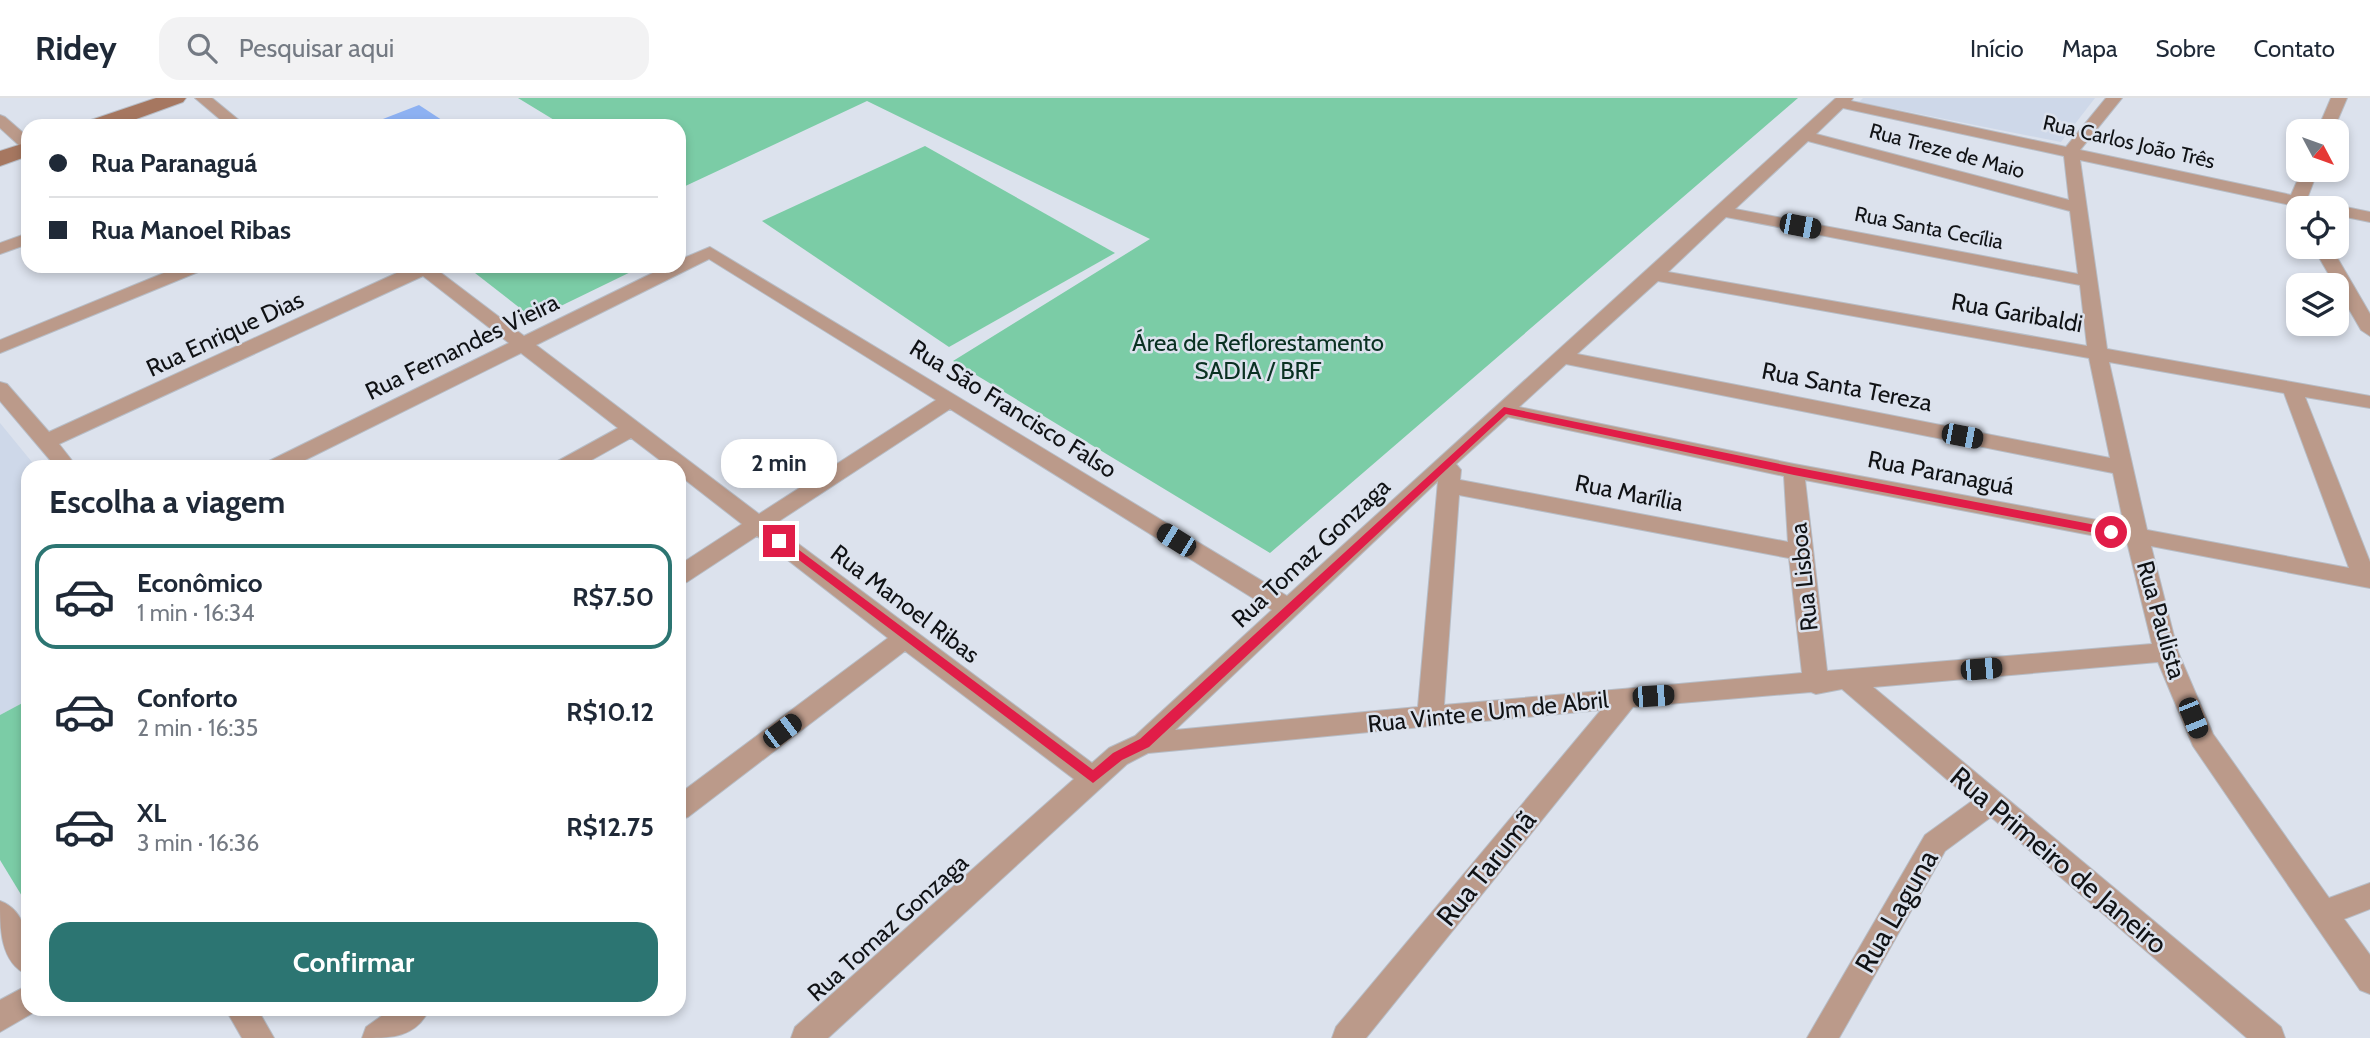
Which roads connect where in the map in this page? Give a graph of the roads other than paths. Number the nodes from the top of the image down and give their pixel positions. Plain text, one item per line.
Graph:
1 (176, 98) edge
2 (203, 98) edge
3 (2114, 98) edge
4 (2339, 98) edge
5 (1842, 101) edge
6 (116, 119) edge
7 (229, 119) edge
8 (2330, 119) edge
9 (0, 120) edge
10 (1803, 135) junction
11 (21, 140) edge
12 (21, 150) edge
13 (2071, 151) junction
14 (0, 159) edge
15 (2286, 202) edge
16 (2080, 208) junction
17 (1721, 211) junction
18 (2349, 213) edge
19 (2370, 217) edge
20 (21, 241) edge
21 (0, 249) edge
22 (710, 252) joint
23 (2329, 259) edge
24 (686, 264) edge
25 (180, 273) edge
26 (412, 273) edge
27 (430, 273) edge
28 (667, 273) edge
29 (1654, 275) junction
30 (2087, 281) junction
31 (2370, 330) edge
32 (523, 344) junction
33 (0, 347) edge
34 (2098, 354) junction
35 (1562, 357) junction
36 (0, 387) edge
37 (2292, 388) junction
38 (950, 400) junction
39 (2370, 402) edge
40 (1504, 410) junction
41 (633, 428) junction
42 (46, 442) junction
43 (1452, 456) junction
44 (61, 460) edge
45 (288, 460) edge
46 (576, 460) edge
47 (674, 460) edge
48 (2122, 468) junction
49 (686, 469) edge
50 (1794, 471) junction
51 (1447, 485) junction
52 (758, 525) junction
53 (2137, 537) junction
54 (1800, 552) junction
55 (686, 571) edge
56 (2368, 579) edge
57 (1289, 609) junction
58 (905, 638) junction
59 (2166, 652) junction
60 (1848, 680) junction
61 (1816, 684) junction
62 (1626, 698) junction
63 (1430, 718) junction
64 (1144, 743) junction
65 (1093, 778) junction
66 (1990, 803) junction
67 (686, 804) edge
68 (2370, 896) edge
69 (0, 914) edge
70 (2322, 914) junction
71 (21, 949) edge
72 (2370, 980) edge
73 (21, 1004) edge
74 (245, 1016) edge
75 (406, 1016) edge
76 (0, 1017) edge
77 (259, 1038) edge
78 (377, 1038) edge
79 (806, 1038) edge
80 (1347, 1038) edge
81 (1822, 1038) edge
82 (2270, 1038) edge

1 - 6 main road
2 - 7 street
3 - 13 street
4 - 8 street
5 - 10 street, Rua Tomaz Gonzaga
5 - 13 street, Rua Carlos João Três
9 - 11 street
10 - 16 street, Rua Treze de Maio
10 - 17 street, Rua Tomaz Gonzaga
12 - 14 main road
13 - 15 street, Rua Carlos João Três
13 - 16 street, Rua Paulista
16 - 30 street, Rua Paulista
17 - 29 street, Rua Tomaz Gonzaga
17 - 30 street, Rua Santa Cecília
18 - 19 street
20 - 21 street
22 - 24 street, Rua Fernandes Vieira
22 - 38 street, Rua São Francisco Falso
23 - 31 street
25 - 33 street
26 - 42 street, Rua Enrique Dias
27 - 32 street, Rua Manoel Ribas
28 - 32 street, Rua Fernandes Vieira
29 - 34 street, Rua Garibaldi
29 - 35 street, Rua Tomaz Gonzaga
30 - 34 street, Rua Paulista
32 - 41 street, Rua Manoel Ribas
32 - 45 street, Rua Fernandes Vieira
34 - 37 street, Rua Garibaldi
34 - 48 street, Rua Paulista
35 - 40 street, Rua Tomaz Gonzaga
35 - 48 street, Rua Santa Tereza
36 - 42 street
37 - 39 street, Rua Garibaldi
37 - 56 street
38 - 52 street
38 - 57 street, Rua São Francisco Falso
40 - 43 street, Rua Tomaz Gonzaga
40 - 50 street, Rua Paranaguá
41 - 46 street
41 - 47 street, Rua Manoel Ribas
42 - 44 street
43 - 51 street
43 - 57 street, Rua Tomaz Gonzaga
48 - 53 street, Rua Paulista
49 - 52 street, Rua Manoel Ribas
50 - 53 street, Rua Paranaguá
50 - 54 street, Rua Lisboa
51 - 54 street, Rua Marília
51 - 63 street
52 - 55 street
52 - 58 street, Rua Manoel Ribas
53 - 56 street, Rua Paranaguá
53 - 59 street, Rua Paulista
54 - 61 street, Rua Lisboa
57 - 64 street, Rua Tomaz Gonzaga
58 - 65 street, Rua Manoel Ribas
58 - 67 street
59 - 60 street, Rua Vinte e Um de Abril
59 - 70 street, Rua Paulista
60 - 61 street, Rua Vinte e Um de Abril
60 - 66 street, Rua Primeiro de Janeiro
61 - 62 street, Rua Vinte e Um de Abril
62 - 63 street, Rua Vinte e Um de Abril
62 - 80 street, Rua Tarumã
63 - 64 street, Rua Vinte e Um de Abril
64 - 65 street, Rua Tomaz Gonzaga
65 - 79 street, Rua Tomaz Gonzaga
66 - 81 street, Rua Laguna
66 - 82 street, Rua Primeiro de Janeiro
68 - 70 street
69 - 71 street
70 - 72 street, Rua Paulista
73 - 76 street
74 - 77 street
75 - 78 street

